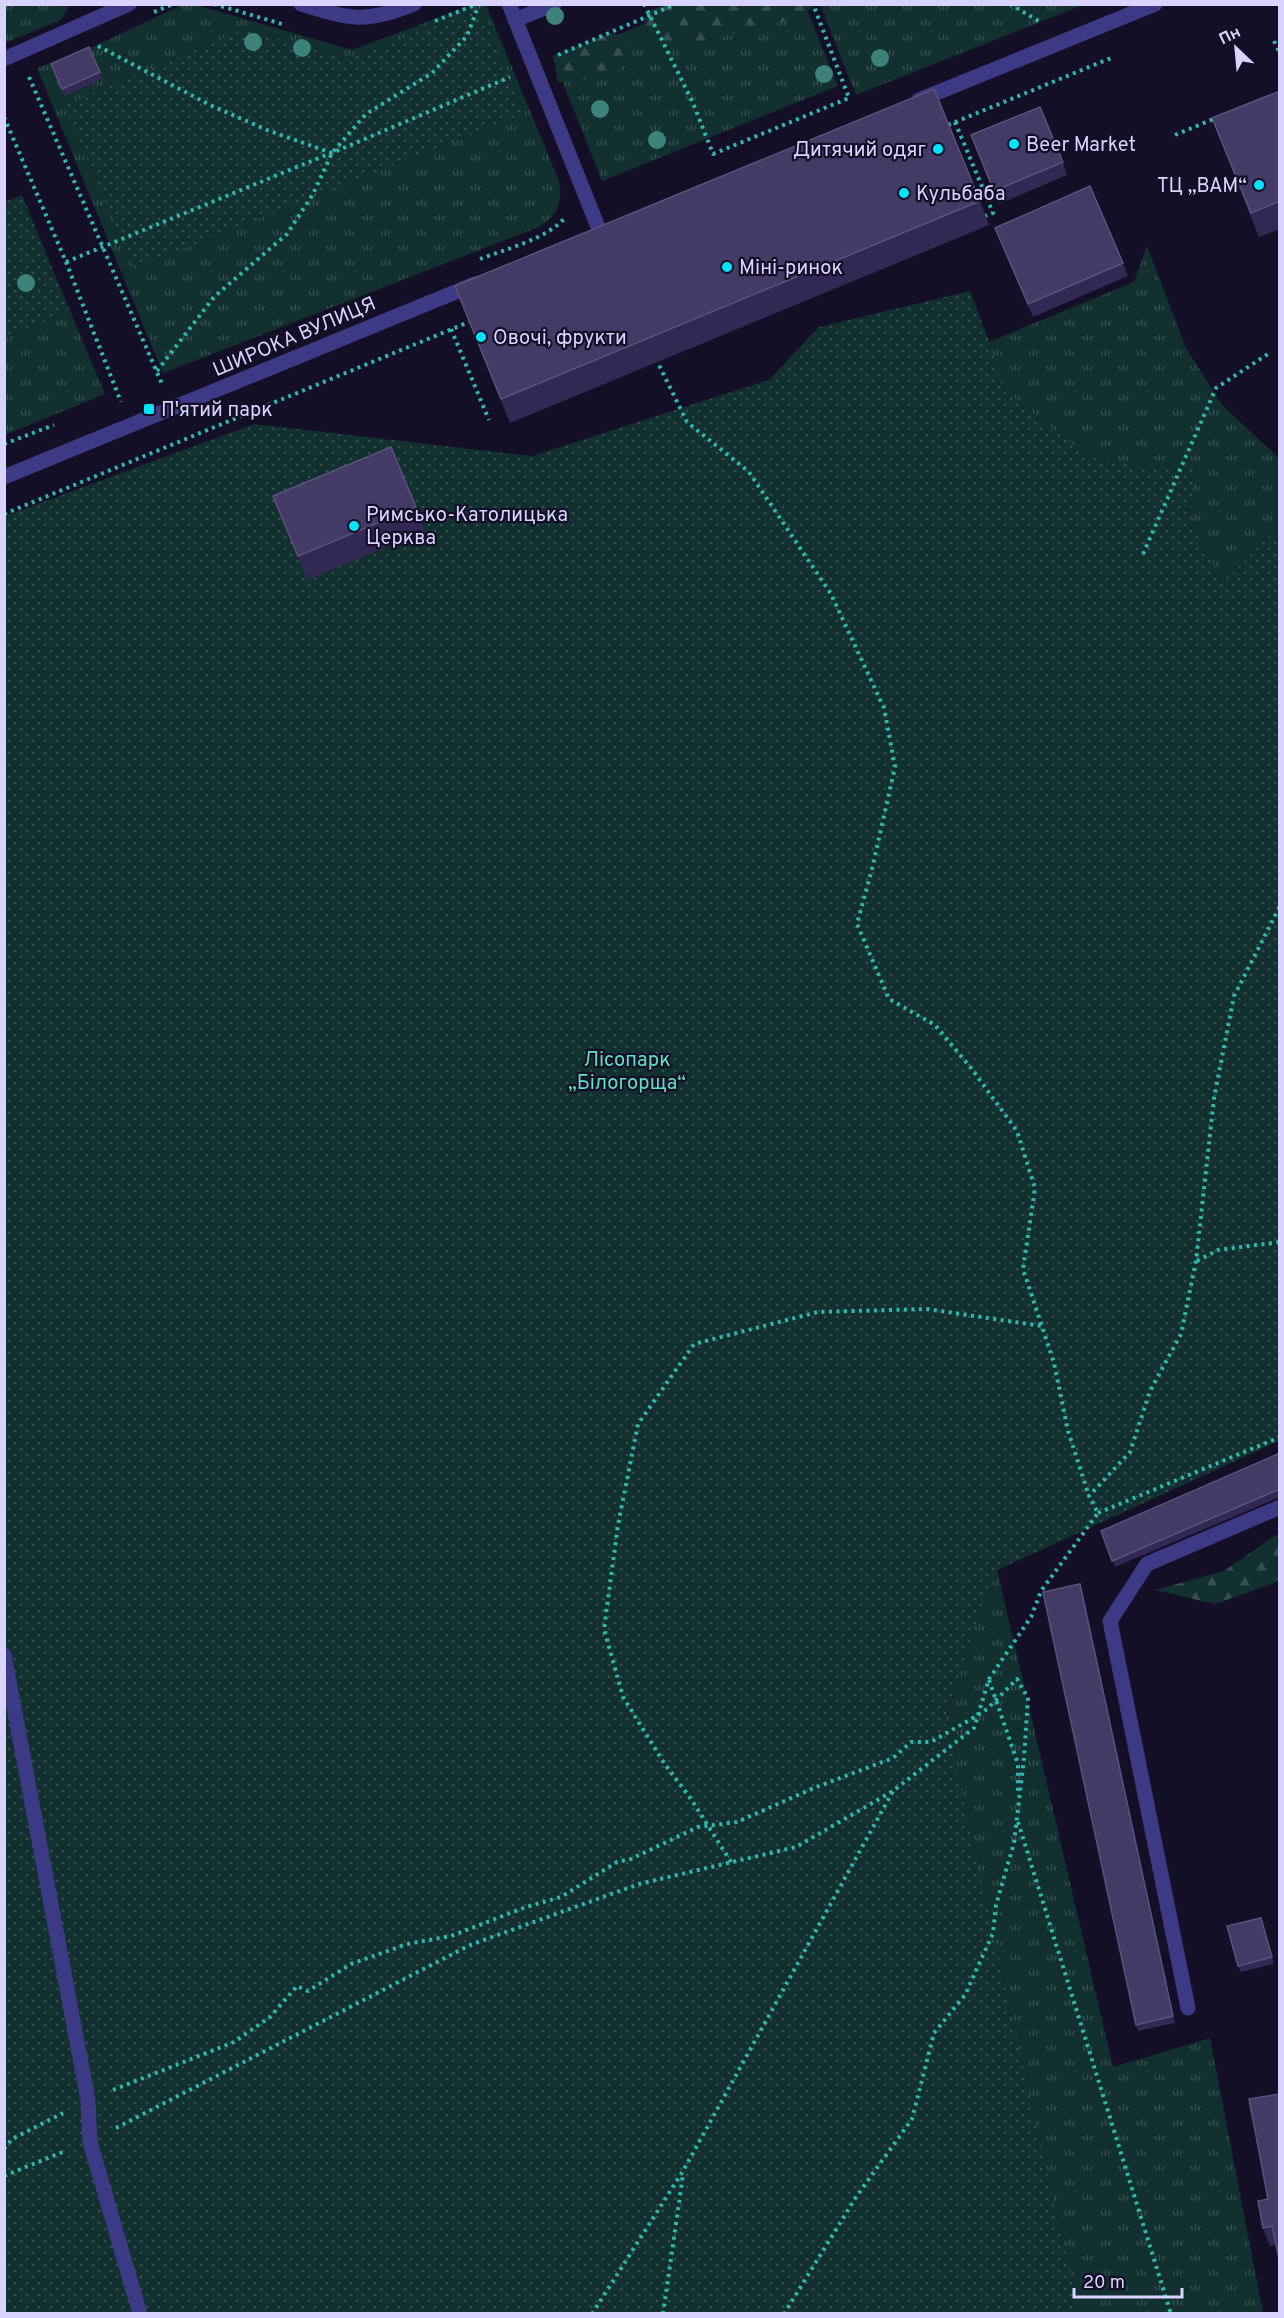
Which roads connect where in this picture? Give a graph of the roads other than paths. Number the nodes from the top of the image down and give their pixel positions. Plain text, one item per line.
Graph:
1 (129, 4) edge
2 (301, 4) edge
3 (414, 4) edge
4 (509, 4) edge
5 (554, 4) edge
6 (1155, 4) edge
7 (515, 20) junction
8 (11, 56) edge
9 (909, 104) edge
10 (600, 232) edge
11 (490, 277) edge
12 (4, 477) edge
13 (1280, 1507) edge
14 (4, 1655) edge
15 (1188, 2008) dead end
16 (140, 2313) edge

1 - 8 street
2 - 3 street
4 - 7 street
5 - 7 street
6 - 9 street
7 - 10 street
11 - 12 street, ШИРОКА ВУЛИЦЯ
13 - 15 street
14 - 16 street

